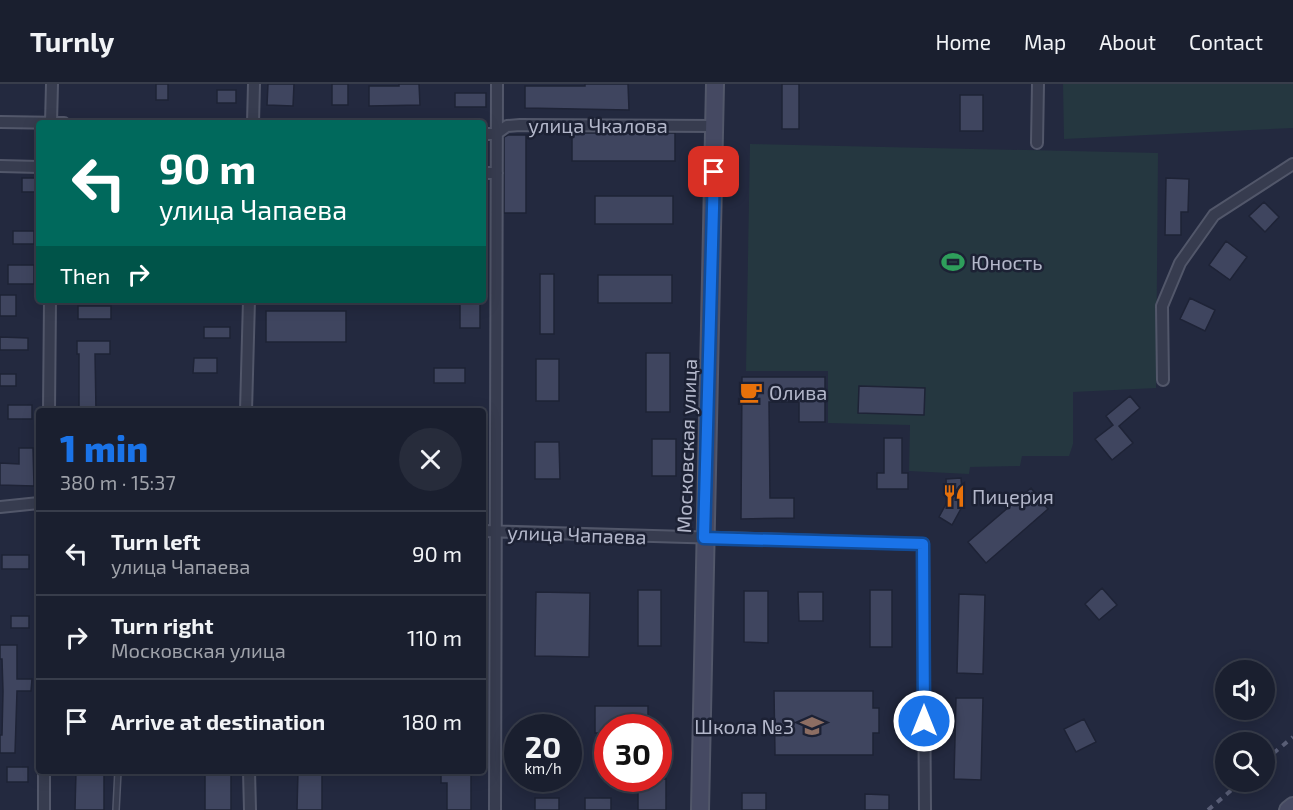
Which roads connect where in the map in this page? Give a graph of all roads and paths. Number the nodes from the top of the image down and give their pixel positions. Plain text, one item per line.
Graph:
1 (52, 84) edge
2 (254, 84) edge
3 (497, 84) edge
4 (715, 84) edge
5 (1038, 84) edge
6 (51, 120) edge
7 (253, 120) edge
8 (0, 122) edge
9 (36, 123) edge
10 (715, 126) junction
11 (486, 134) edge
12 (496, 134) junction
13 (1037, 143) dead end
14 (1293, 164) edge
15 (0, 166) edge
16 (36, 167) edge
17 (486, 173) edge
18 (497, 173) junction
19 (50, 303) edge
20 (249, 303) edge
21 (1163, 380) dead end
22 (49, 408) edge
23 (246, 408) edge
24 (36, 503) edge
25 (0, 507) edge
26 (486, 531) edge
27 (496, 532) junction
28 (704, 538) junction
29 (44, 774) edge
30 (118, 774) edge
31 (249, 774) edge
32 (1293, 806) edge
33 (44, 810) edge
34 (116, 810) edge
35 (250, 810) edge
36 (495, 810) edge
37 (700, 810) edge
38 (925, 810) edge
39 (1288, 810) edge

1 - 6 street
2 - 7 street
3 - 12 street
4 - 10 street, Московская улица
5 - 13 street
8 - 9 street
10 - 12 street, улица Чкалова
10 - 28 street, Московская улица
11 - 12 street, улица Чкалова
12 - 18 street
14 - 21 street
15 - 16 street
17 - 18 street
18 - 27 street
19 - 22 street
20 - 23 street
24 - 25 street
26 - 27 street, улица Чапаева
27 - 28 street, улица Чапаева
27 - 36 street
28 - 37 street, Московская улица
28 - 38 street, улица Чапаева
29 - 33 street
30 - 34 lane
31 - 35 street
32 - 39 street

